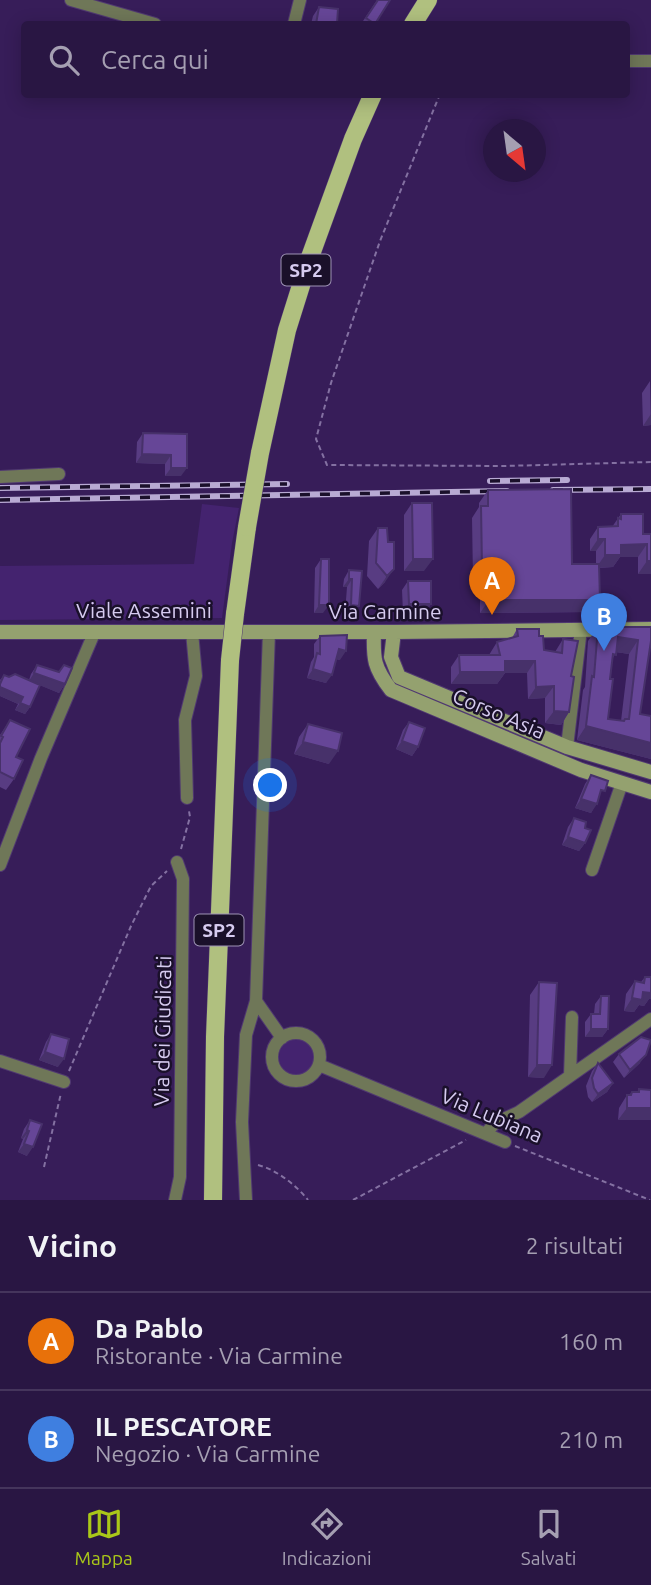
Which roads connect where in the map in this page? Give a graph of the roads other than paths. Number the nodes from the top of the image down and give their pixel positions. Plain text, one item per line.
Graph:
1 (71, 0) edge
2 (300, 0) edge
3 (428, 0) edge
4 (144, 21) edge
5 (294, 21) edge
6 (415, 21) edge
7 (630, 61) edge
8 (651, 61) edge
9 (371, 98) edge
10 (59, 474) dead end
11 (0, 477) edge
12 (581, 629) junction
13 (651, 629) edge
14 (94, 631) junction
15 (0, 632) edge
16 (192, 632) junction
17 (269, 632) junction
18 (288, 632) joint
19 (374, 632) junction
20 (394, 632) junction
21 (567, 747) junction
22 (651, 772) edge
23 (622, 783) junction
24 (651, 792) edge
25 (187, 798) road end
26 (177, 862) road end
27 (0, 865) edge
28 (592, 870) dead end
29 (256, 1001) junction
30 (572, 1017) dead end
31 (651, 1019) edge
32 (282, 1038) junction
33 (0, 1061) edge
34 (319, 1065) junction
35 (570, 1076) junction
36 (64, 1082) road end
37 (481, 1131) junction
38 (505, 1142) road end
39 (175, 1200) edge
40 (213, 1200) edge
41 (246, 1200) edge

1 - 4 street
2 - 5 street
3 - 6 main road
7 - 8 street
9 - 40 main road, SP2, bridge
10 - 11 street
12 - 13 main road, Via Carmine
12 - 20 main road, Via Carmine
12 - 21 street
14 - 15 main road, Viale Assemini
14 - 16 main road, Viale Assemini
14 - 27 street
16 - 17 main road, Viale Assemini
16 - 25 street
17 - 18 main road, Viale Assemini
17 - 29 street
18 - 19 main road, Via Carmine
19 - 20 main road, Via Carmine
19 - 23 main road, Corso Asia
20 - 21 main road, Corso Asia
21 - 22 main road, Corso Asia
23 - 24 main road, Corso Asia
23 - 28 street
26 - 39 street, Via dei Giudicati
29 - 32 street
29 - 41 street
30 - 35 street
31 - 35 street
32 - 34 street
32 - 34 street
33 - 36 street
34 - 37 street, Via Lubiana
35 - 37 street
37 - 38 street, Via Lubiana

